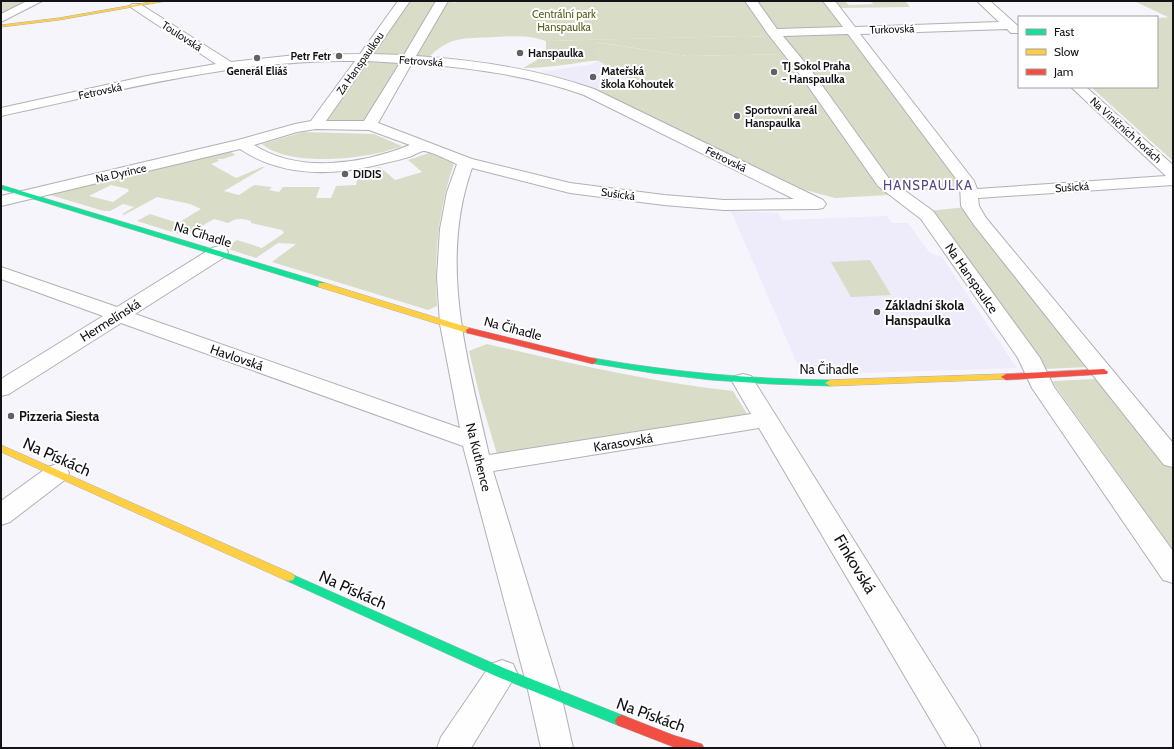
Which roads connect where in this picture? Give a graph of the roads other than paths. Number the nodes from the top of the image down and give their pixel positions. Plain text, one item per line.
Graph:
1 (36, 1) edge
2 (164, 1) edge
3 (404, 1) edge
4 (442, 1) edge
5 (752, 1) edge
6 (829, 1) edge
7 (983, 1) edge
8 (136, 6) junction
9 (1, 19) edge
10 (1, 26) edge
11 (1014, 29) edge
12 (851, 31) junction
13 (775, 34) junction
14 (363, 58) junction
15 (407, 59) junction
16 (228, 66) junction
17 (1079, 88) edge
18 (1, 112) edge
19 (316, 125) junction
20 (369, 126) junction
21 (242, 144) junction
22 (425, 145) junction
23 (466, 162) junction
24 (1173, 173) edge
25 (1173, 180) edge
26 (1, 187) edge
27 (970, 194) junction
28 (26, 195) junction
29 (1, 201) edge
30 (817, 204) joint
31 (219, 252) junction
32 (1, 273) edge
33 (118, 315) junction
34 (450, 324) junction
35 (1104, 372) junction
36 (1037, 375) junction
37 (743, 381) junction
38 (1, 389) edge
39 (767, 419) junction
40 (1, 448) edge
41 (476, 453) junction
42 (1173, 459) edge
43 (57, 473) junction
44 (1, 515) edge
45 (1173, 572) edge
46 (502, 673) junction
47 (544, 690) junction
48 (453, 748) edge
49 (557, 748) edge
50 (697, 748) edge
51 (965, 748) edge

1 - 9 street
2 - 8 street
3 - 14 street, Za Hanspaulkou
4 - 15 street
5 - 13 street, Na Hanspaulce
6 - 12 street
7 - 11 street
8 - 10 street
8 - 16 street, Toulovská
11 - 12 street, Turkovská
12 - 13 street, Turkovská
12 - 27 street
13 - 36 street, Na Hanspaulce
14 - 15 street, Fetrovská
14 - 16 street, Fetrovská
14 - 19 street, Za Hanspaulkou
15 - 20 street
15 - 30 street, Fetrovská
16 - 18 street, Fetrovská
17 - 24 street, Na Viničních horách
19 - 20 street
19 - 21 street
20 - 22 street
21 - 22 street
21 - 28 street, Na Dyrince
22 - 23 street, Sušická
23 - 30 street, Sušická
23 - 34 street, Na Kuthence
25 - 27 street, Sušická
26 - 28 street, Na Čihadle
27 - 35 street
28 - 29 street, Na Dyrince
28 - 31 street, Na Čihadle
31 - 33 street, Hermelínská
31 - 34 street, Na Čihadle
32 - 33 street, Havlovská
33 - 38 street, Hermelínská
33 - 41 street, Havlovská
34 - 37 street, Na Čihadle
34 - 41 street, Na Kuthence
35 - 36 street, Na Čihadle
35 - 42 street
36 - 37 street, Na Čihadle
36 - 45 street, Na Hanspaulce
37 - 39 street, Finkovská
39 - 41 street, Karasovská
39 - 51 street, Finkovská
40 - 43 street, Na Pískách
41 - 47 street, Na Kuthence
43 - 44 street
43 - 46 street, Na Pískách
46 - 47 street, Na Pískách
46 - 48 street
47 - 49 street, Na Kuthence
47 - 50 street, Na Pískách

